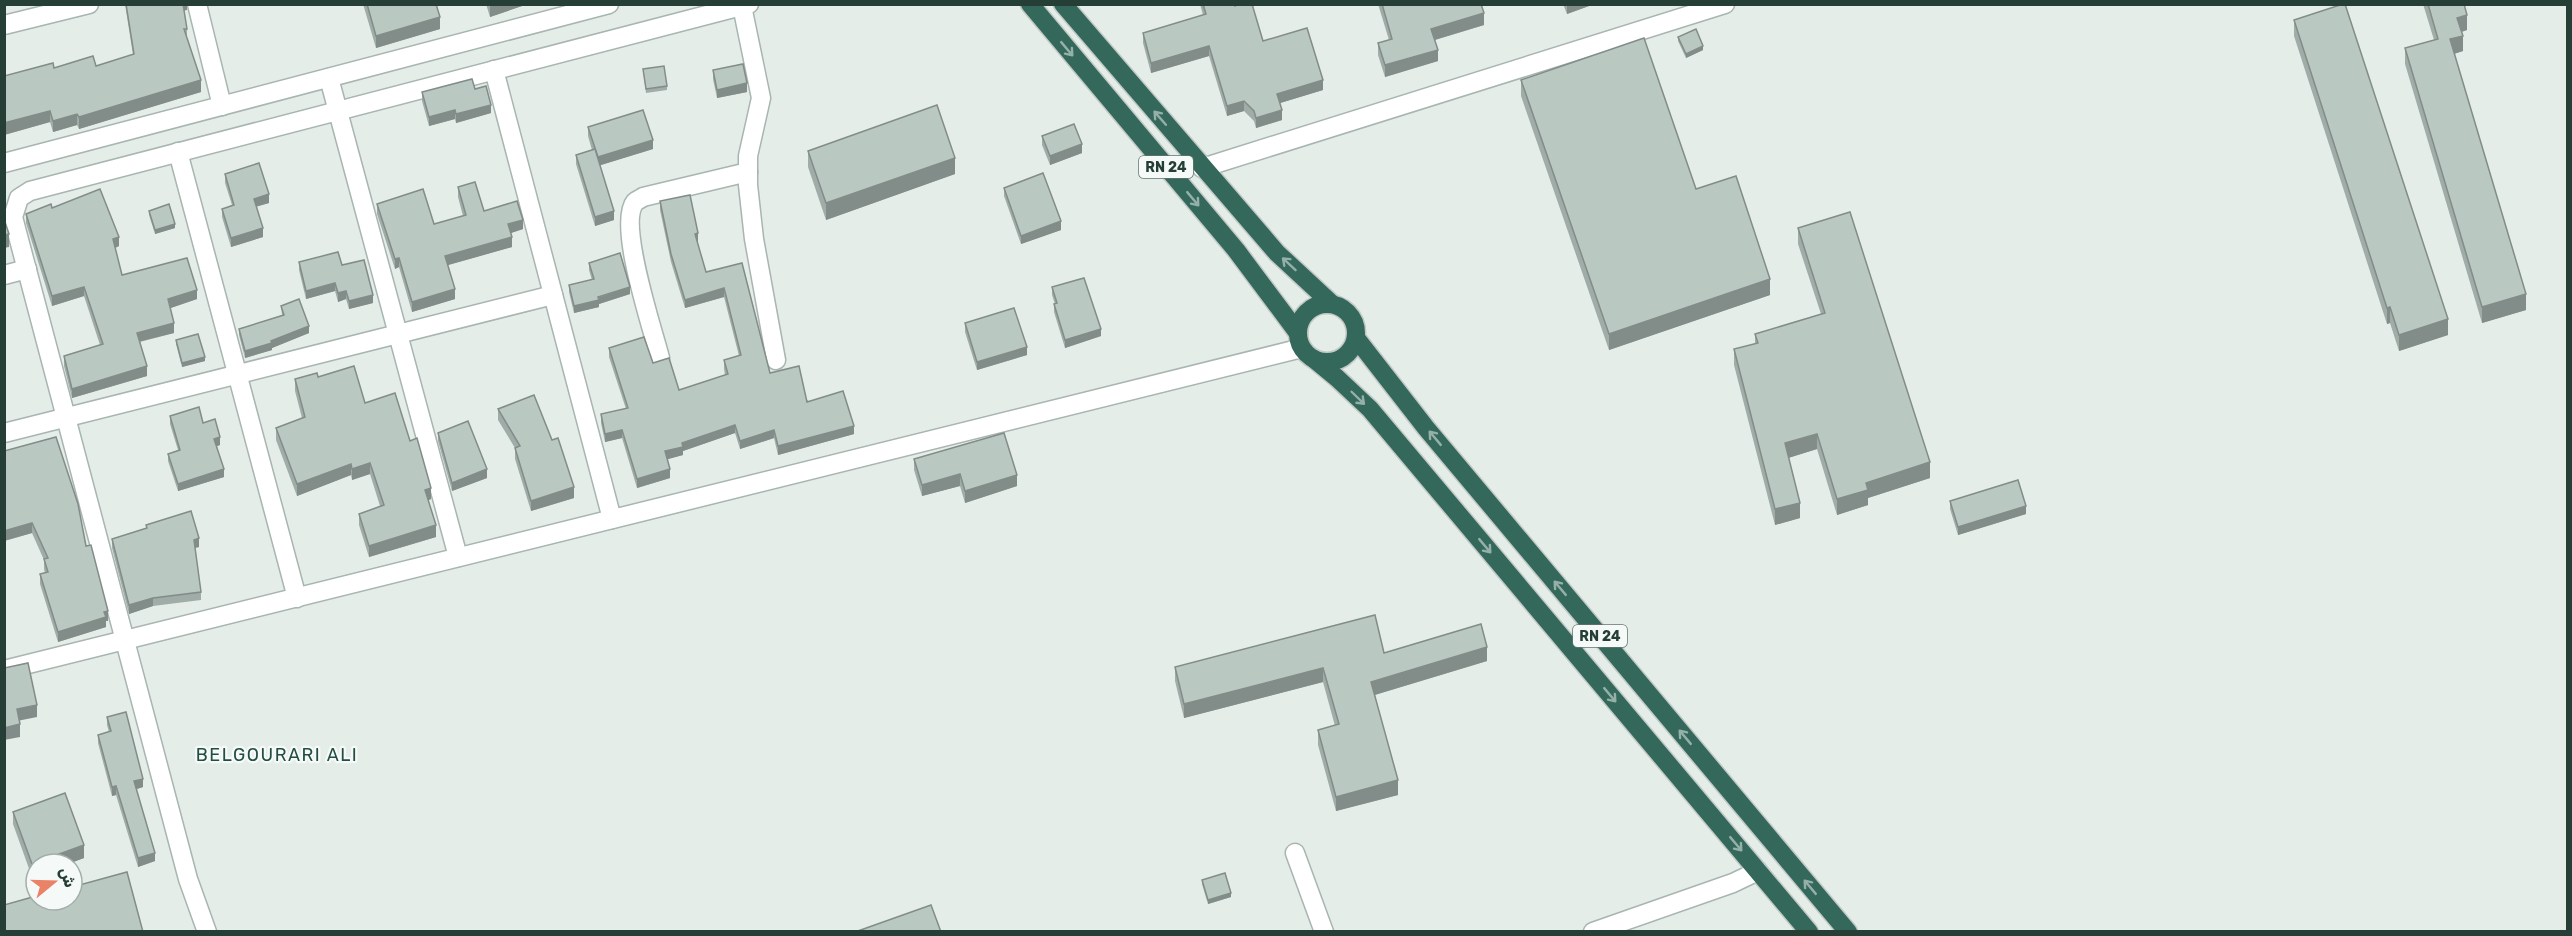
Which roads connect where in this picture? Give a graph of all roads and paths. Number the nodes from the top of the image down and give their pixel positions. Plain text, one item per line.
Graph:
1 (89, 4) edge
2 (197, 4) edge
3 (609, 4) edge
4 (1030, 4) edge
5 (1063, 4) edge
6 (1725, 4) edge
7 (745, 5) edge
8 (4, 25) edge
9 (494, 70) junction
10 (328, 78) junction
11 (222, 106) junction
12 (337, 111) junction
13 (178, 152) junction
14 (4, 163) edge
15 (1202, 168) junction
16 (748, 172) junction
17 (27, 269) junction
18 (4, 276) edge
19 (553, 296) junction
20 (1332, 304) junction
21 (398, 334) junction
22 (1356, 338) junction
23 (1304, 346) junction
24 (660, 358) edge
25 (776, 360) dead end
26 (238, 375) junction
27 (66, 418) junction
28 (4, 433) edge
29 (612, 519) junction
30 (458, 557) junction
31 (297, 597) junction
32 (125, 640) junction
33 (4, 670) edge
34 (1295, 853) dead end
35 (1758, 871) junction
36 (207, 932) edge
37 (1324, 932) edge
38 (1593, 932) edge
39 (1809, 932) edge
40 (1848, 932) edge

1 - 8 street
2 - 11 street
3 - 10 street
4 -> 23 highway, RN 24
15 -> 5 highway, RN 24
6 - 15 street
7 - 9 street
7 - 16 street
9 - 12 street
9 - 19 street
10 - 11 street
10 - 12 street
11 - 14 street
12 - 13 street
12 - 21 street
13 - 17 street
13 - 26 street
20 -> 15 highway, RN 24
16 - 24 street
16 - 25 street
17 - 18 street
17 - 27 street
19 - 21 street
19 - 29 street
20 - 22 highway
20 - 23 highway
21 - 26 street
21 - 30 street
22 - 23 highway
40 -> 22 highway, RN 24
23 - 29 street
23 -> 35 highway, RN 24
26 - 27 street
26 - 31 street
27 - 28 street
27 - 32 street
29 - 30 street
30 - 31 street
31 - 32 street
32 - 33 street
32 - 36 street
34 - 37 street
35 - 38 street
35 - 39 highway, RN 24

